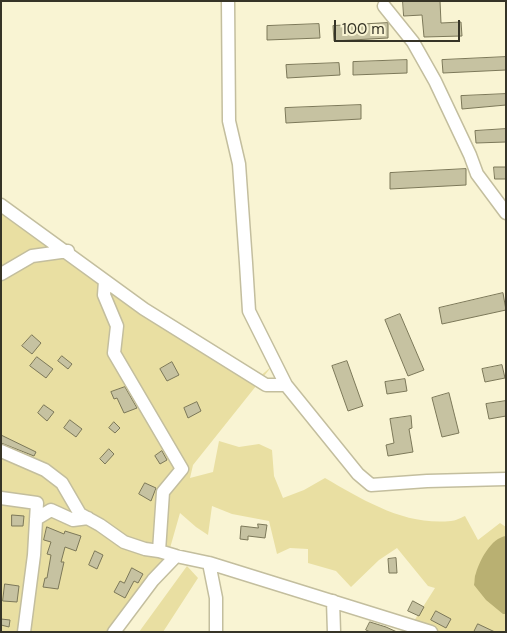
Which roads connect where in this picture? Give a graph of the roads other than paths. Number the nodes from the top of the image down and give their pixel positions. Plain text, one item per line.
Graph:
1 (228, 1) edge
2 (384, 6) dead end
3 (1, 205) edge
4 (506, 213) edge
5 (67, 251) junction
6 (1, 274) edge
7 (105, 281) junction
8 (286, 385) junction
9 (1, 451) edge
10 (506, 479) edge
11 (1, 498) edge
12 (88, 518) junction
13 (36, 519) junction
14 (159, 551) junction
15 (176, 556) junction
16 (209, 563) junction
17 (334, 601) junction
18 (24, 632) edge
19 (114, 632) edge
20 (216, 632) edge
21 (334, 632) edge
22 (431, 632) edge

1 - 8 street
2 - 4 street
3 - 5 street
5 - 6 street
5 - 7 street
7 - 8 street
7 - 14 street
8 - 10 street
9 - 12 street
11 - 13 street
12 - 13 street
12 - 14 street
13 - 18 street
14 - 15 street
15 - 16 street
15 - 19 street
16 - 17 street
16 - 20 street
17 - 21 street
17 - 22 street

